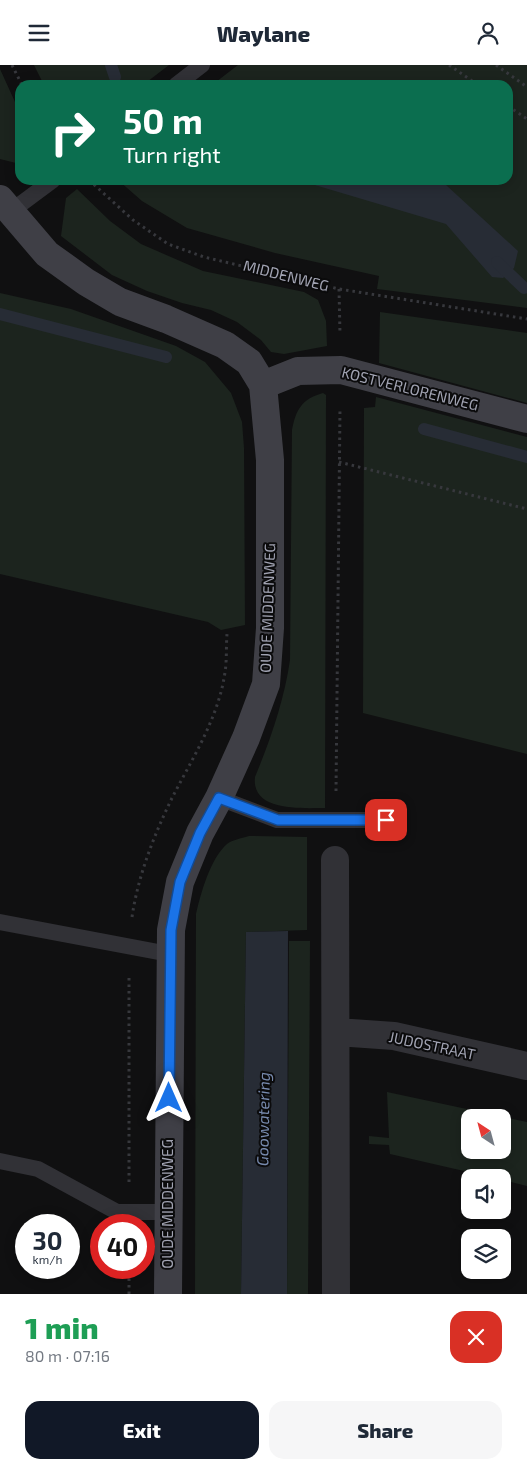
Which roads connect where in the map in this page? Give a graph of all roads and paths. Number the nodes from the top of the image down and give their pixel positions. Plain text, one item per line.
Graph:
1 (12, 65) edge
2 (202, 65) edge
3 (449, 65) edge
4 (496, 65) edge
5 (20, 80) edge
6 (182, 80) edge
7 (471, 80) edge
8 (527, 87) edge
9 (513, 109) edge
10 (527, 119) edge
11 (43, 185) edge
12 (94, 185) edge
13 (5, 205) edge
14 (339, 289) junction
15 (527, 319) edge
16 (341, 370) junction
17 (263, 385) junction
18 (527, 419) edge
19 (339, 462) junction
20 (527, 509) edge
21 (227, 634) dead end
22 (219, 798) junction
23 (335, 820) junction
24 (386, 820) dead end
25 (335, 860) dead end
26 (0, 922) edge
27 (129, 947) junction
28 (170, 954) junction
29 (336, 1032) junction
30 (527, 1066) edge
31 (0, 1161) edge
32 (129, 1211) junction
33 (168, 1211) junction
34 (129, 1279) edge
35 (129, 1294) edge
36 (168, 1294) edge
37 (336, 1294) edge

1 - 5 path
2 - 6 lane
3 - 7 path
4 - 8 path
9 - 10 path
11 - 13 lane
12 - 14 path, MIDDENWEG
13 - 17 street
14 - 15 path
14 - 16 path, MIDDENWEG
16 - 17 street, KOSTVERLORENWEG
16 - 18 street, KOSTVERLORENWEG
16 - 19 path, MIDDENWEG
17 - 22 street, OUDE MIDDENWEG
19 - 20 path
19 - 23 path, MIDDENWEG
21 - 27 path
22 - 23 lane
22 - 28 street, OUDE MIDDENWEG
23 - 24 lane
25 - 29 street
26 - 27 lane
27 - 28 lane
27 - 32 path
28 - 33 street, OUDE MIDDENWEG
29 - 30 street, JUDOSTRAAT
29 - 37 street
31 - 32 lane
32 - 33 lane
33 - 36 street, OUDE MIDDENWEG
34 - 35 path

